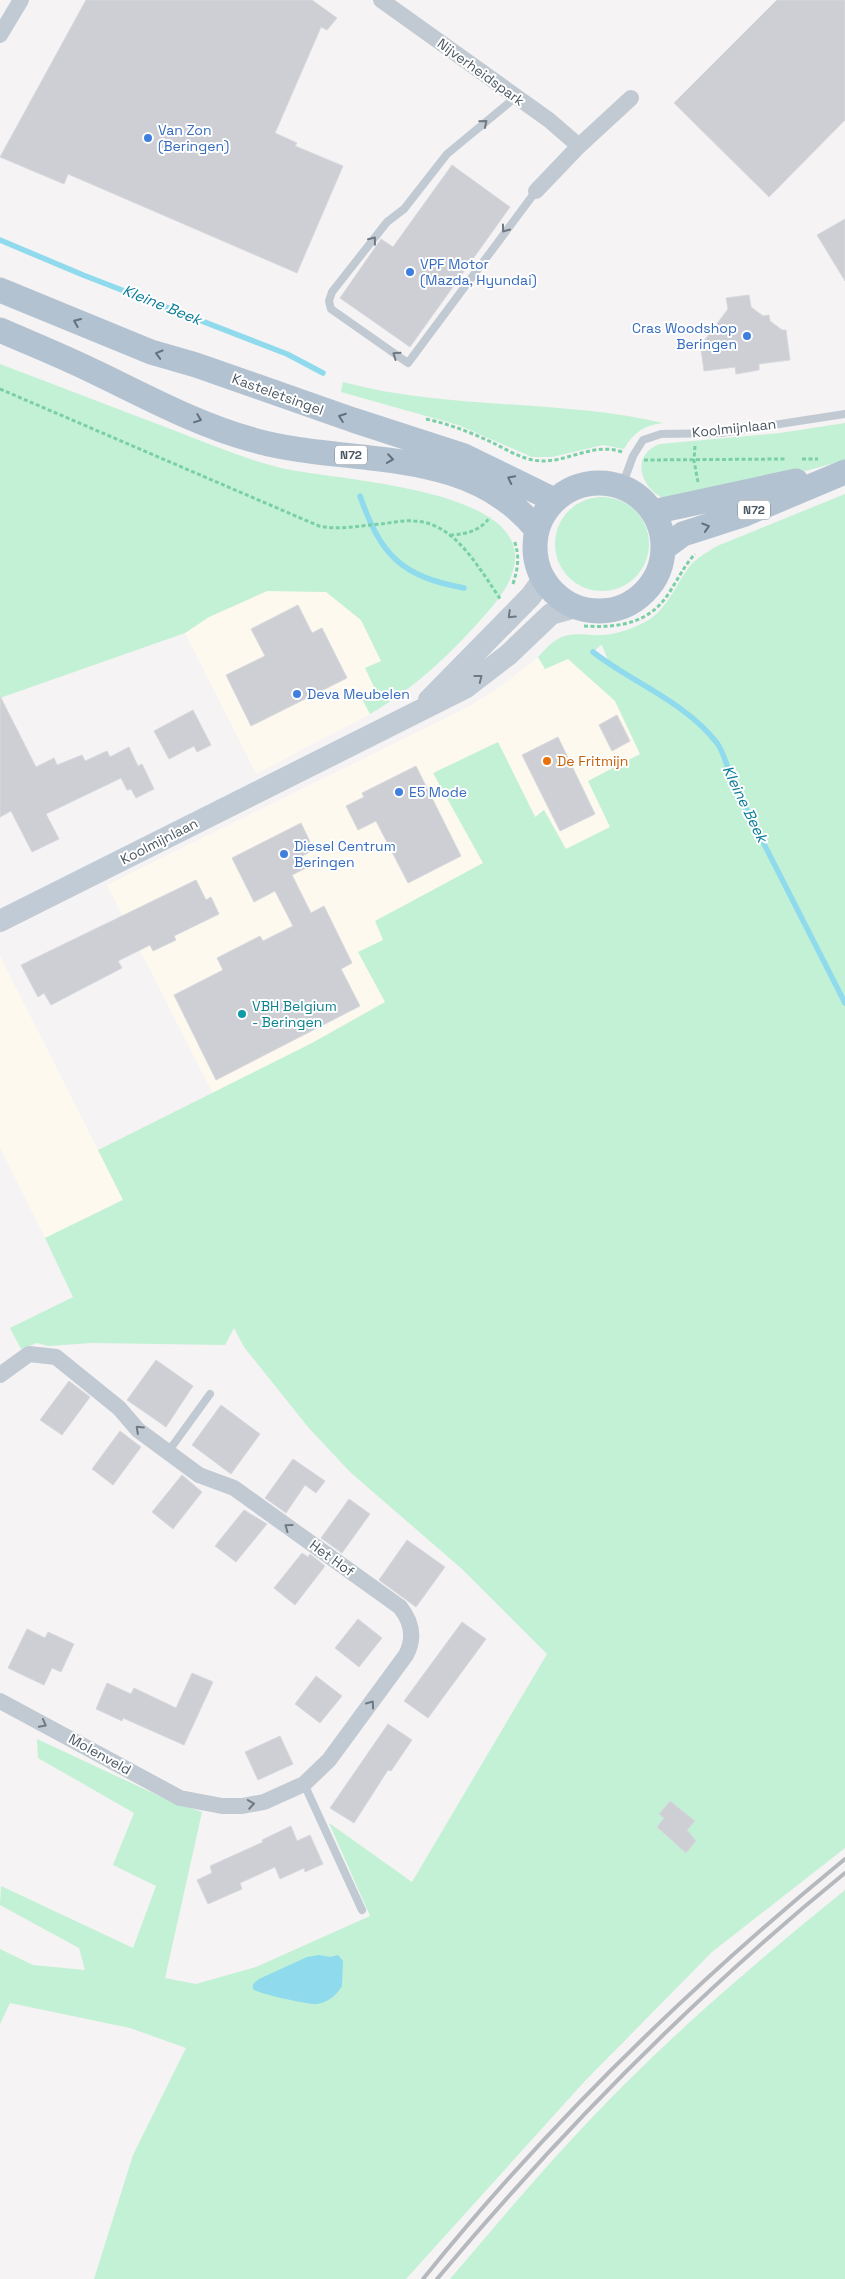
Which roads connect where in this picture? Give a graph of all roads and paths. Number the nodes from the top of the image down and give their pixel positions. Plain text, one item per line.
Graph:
1 (21, 0) edge
2 (381, 0) edge
3 (0, 35) edge
4 (516, 96) junction
5 (631, 98) dead end
6 (579, 146) junction
7 (536, 191) joint
8 (0, 290) edge
9 (0, 330) edge
10 (0, 389) edge
11 (845, 414) edge
12 (633, 456) junction
13 (523, 457) dead end
14 (791, 459) dead end
15 (800, 459) dead end
16 (820, 459) dead end
17 (845, 472) edge
18 (622, 486) junction
19 (554, 500) junction
20 (653, 512) junction
21 (492, 514) dead end
22 (537, 530) junction
23 (450, 535) junction
24 (664, 548) junction
25 (518, 551) dead end
26 (543, 579) junction
27 (501, 600) junction
28 (576, 607) junction
29 (495, 608) dead end
30 (421, 709) junction
31 (0, 921) edge
32 (0, 1375) edge
33 (210, 1394) dead end
34 (168, 1452) junction
35 (0, 1701) edge
36 (304, 1784) junction
37 (202, 1804) joint
38 (362, 1910) dead end

1 - 3 street
2 - 4 street, Nijverheidspark
4 - 6 street, Nijverheidspark
7 -> 4 lane
5 - 6 street
6 - 7 street
19 -> 8 main road, Kasteletsingel / N72
9 -> 22 main road, N72
10 - 23 path
11 - 12 lane, Koolmijnlaan
12 - 13 path, Koolmijnlaan
12 - 14 path, Koolmijnlaan
12 - 18 lane, Koolmijnlaan
15 - 16 path
17 - 20 main road, N72
24 -> 17 main road, N72
18 - 19 main road
18 - 20 main road
19 - 22 main road
20 - 24 main road
21 - 23 path
22 - 26 main road
23 - 27 path
24 - 28 main road
25 - 27 path
26 - 28 main road
26 -> 30 street, Koolmijnlaan
27 - 29 path
30 -> 28 street, Koolmijnlaan
30 - 31 street, Koolmijnlaan
34 -> 32 street, Het Hof
33 - 34 lane
36 -> 34 street, Het Hof
35 -> 37 street, Molenveld
37 -> 36 street, Het Hof
36 - 38 lane

